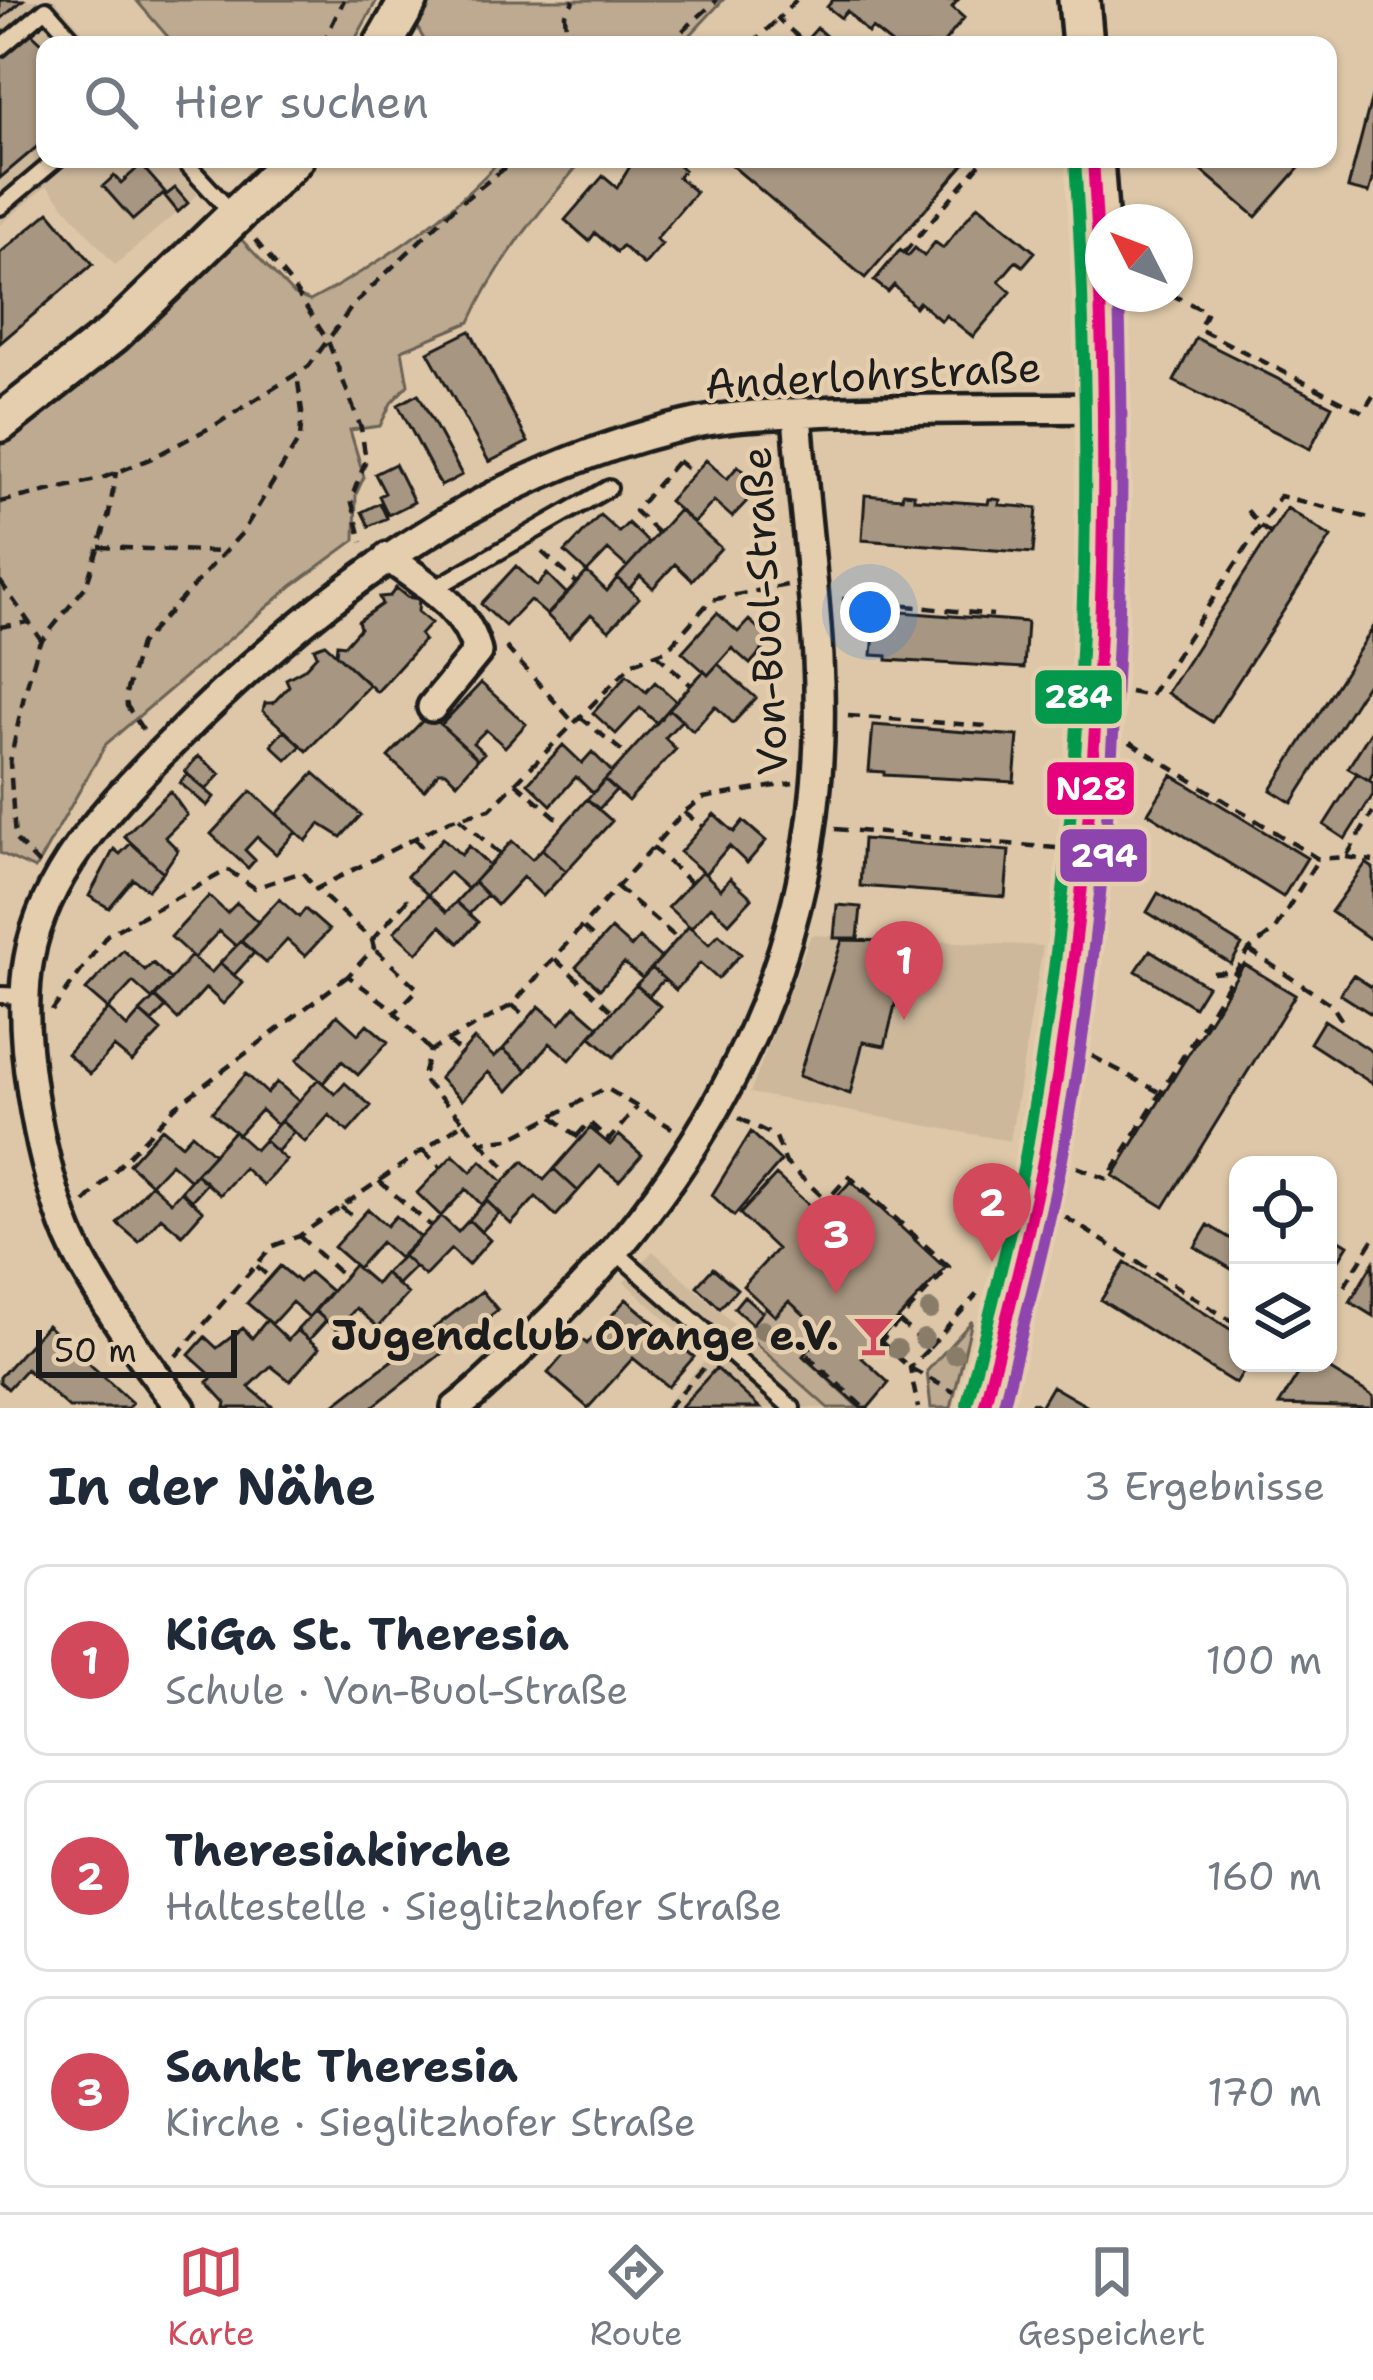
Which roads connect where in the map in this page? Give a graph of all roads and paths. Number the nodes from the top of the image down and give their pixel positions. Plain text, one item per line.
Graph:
1 (344, 0) edge
2 (409, 0) edge
3 (574, 0) edge
4 (717, 0) edge
5 (796, 0) edge
6 (1079, 0) edge
7 (778, 19) junction
8 (70, 36) edge
9 (326, 36) edge
10 (388, 36) edge
11 (566, 36) edge
12 (677, 36) edge
13 (760, 36) edge
14 (797, 36) edge
15 (1082, 36) edge
16 (0, 48) edge
17 (47, 168) edge
18 (190, 168) edge
19 (286, 168) edge
20 (503, 168) edge
21 (976, 168) edge
22 (1093, 168) edge
23 (0, 207) edge
24 (236, 217) junction
25 (904, 253) dead end
26 (1193, 305) edge
27 (328, 340) junction
28 (297, 374) junction
29 (1373, 396) edge
30 (1103, 408) junction
31 (797, 413) junction
32 (0, 423) edge
33 (683, 427) junction
34 (678, 460) junction
35 (116, 472) junction
36 (694, 474) dead end
37 (609, 488) dead end
38 (0, 502) edge
39 (1242, 504) dead end
40 (1373, 519) edge
41 (1260, 526) junction
42 (658, 533) dead end
43 (1270, 533) dead end
44 (524, 536) junction
45 (99, 547) junction
46 (225, 552) junction
47 (379, 564) junction
48 (0, 581) edge
49 (577, 583) dead end
50 (431, 590) junction
51 (812, 590) junction
52 (1216, 593) junction
53 (1227, 601) dead end
54 (993, 615) dead end
55 (28, 622) junction
56 (0, 627) edge
57 (495, 635) dead end
58 (41, 641) junction
59 (656, 654) junction
60 (1174, 659) junction
61 (1185, 666) dead end
62 (691, 686) dead end
63 (1100, 705) junction
64 (432, 707) dead end
65 (819, 714) junction
66 (578, 720) junction
67 (986, 726) dead end
68 (160, 755) junction
69 (627, 755) dead end
70 (516, 783) junction
71 (788, 783) dead end
72 (684, 812) junction
73 (1373, 812) edge
74 (460, 818) junction
75 (564, 824) dead end
76 (703, 826) dead end
77 (811, 827) junction
78 (414, 838) junction
79 (652, 848) junction
80 (1084, 850) junction
81 (428, 854) dead end
82 (500, 854) dead end
83 (1346, 857) junction
84 (1318, 859) junction
85 (1373, 861) edge
86 (691, 883) dead end
87 (58, 884) junction
88 (617, 887) junction
89 (316, 889) junction
90 (415, 909) dead end
91 (583, 928) junction
92 (677, 939) dead end
93 (372, 940) junction
94 (599, 942) dead end
95 (374, 949) junction
96 (1249, 950) junction
97 (555, 959) junction
98 (1236, 971) junction
99 (1214, 973) dead end
100 (348, 976) junction
101 (13, 996) edge
102 (512, 1005) junction
103 (612, 1011) dead end
104 (395, 1013) junction
105 (529, 1018) dead end
106 (1342, 1021) dead end
107 (448, 1041) junction
108 (27, 1045) junction
109 (1060, 1049) junction
110 (430, 1051) junction
111 (461, 1053) dead end
112 (1161, 1093) junction
113 (637, 1107) junction
114 (717, 1107) junction
115 (553, 1117) junction
116 (464, 1122) junction
117 (481, 1142) junction
118 (698, 1143) junction
119 (423, 1150) junction
120 (1044, 1153) junction
121 (441, 1168) dead end
122 (511, 1174) dead end
123 (379, 1181) junction
124 (1034, 1198) junction
125 (826, 1200) junction
126 (341, 1207) junction
127 (819, 1209) dead end
128 (358, 1221) dead end
129 (64, 1224) junction
130 (431, 1226) dead end
131 (299, 1237) junction
132 (1373, 1240) edge
133 (616, 1252) junction
134 (257, 1266) junction
135 (344, 1277) dead end
136 (270, 1278) dead end
137 (982, 1289) dead end
138 (1337, 1292) edge
139 (899, 1321) junction
140 (1229, 1323) edge
141 (880, 1341) junction
142 (723, 1347) junction
143 (928, 1348) junction
144 (871, 1352) dead end
145 (806, 1355) dead end
146 (910, 1368) junction
147 (155, 1377) junction
148 (970, 1400) edge
149 (1040, 1407) edge
150 (181, 1408) edge
151 (456, 1408) edge
152 (667, 1408) edge
153 (792, 1408) edge
154 (864, 1408) edge
155 (918, 1408) edge
156 (1030, 1408) edge

1 - 9 path
2 - 10 street
3 - 11 path
4 - 12 path
5 - 7 path
6 - 15 main road
7 - 13 path
7 - 14 path
8 - 16 lane
17 - 23 lane
18 - 24 lane
19 - 24 street
20 - 27 path
21 - 25 path
22 - 30 main road
24 - 27 path
24 - 32 street
26 - 29 path
27 - 28 path
27 - 47 path
28 - 35 path
28 - 46 path
30 - 31 street, Anderlohrstraße
30 - 63 main road
31 - 33 street, Anderlohrstraße
31 - 51 street, Von-Buol-Straße
33 - 34 path
33 - 47 street, Anderlohrstraße
34 - 36 path
34 - 42 path
35 - 38 path
35 - 45 path
37 - 44 lane
39 - 41 path
40 - 41 path
41 - 43 path
41 - 52 path
44 - 49 path
44 - 50 lane
45 - 46 path
45 - 58 path
46 - 68 path
47 - 50 street
47 - 68 street, Anderlohrstraße
48 - 55 path
50 - 64 street
51 - 54 path
51 - 59 path
51 - 65 street, Von-Buol-Straße
52 - 53 path
52 - 60 path
55 - 56 path
55 - 58 path
57 - 66 path
58 - 87 path
59 - 62 path
59 - 66 path
60 - 61 path
60 - 63 path
63 - 80 main road
63 - 84 path
65 - 67 path
65 - 77 street, Von-Buol-Straße
66 - 69 path
66 - 70 path
68 - 87 street, Anderlohrstraße
70 - 74 path
70 - 75 path
71 - 72 path
72 - 76 path
72 - 79 path
73 - 83 path
74 - 78 path
74 - 82 path
77 - 80 path
77 - 114 street, Von-Buol-Straße
78 - 81 path
78 - 89 path
79 - 86 path
79 - 88 path
80 - 109 main road
83 - 84 path
83 - 85 path
84 - 96 path
87 - 101 street, Anderlohrstraße
88 - 91 path
88 - 92 path
89 - 93 path
89 - 108 path
90 - 93 path
91 - 94 path
91 - 97 path
93 - 95 path
95 - 100 path
95 - 104 path
96 - 98 path
96 - 106 path
97 - 102 path
97 - 103 path
98 - 99 path
98 - 112 path
100 - 104 path
100 - 129 path
101 - 108 street, Anderlohrstraße
102 - 105 path
102 - 107 path
104 - 110 path
107 - 110 path
107 - 111 path
108 - 129 street, Anderlohrstraße
109 - 112 path
109 - 120 main road
110 - 116 path
112 - 120 path
113 - 115 path
113 - 115 path
113 - 118 path
114 - 118 street, Von-Buol-Straße
114 - 125 path
115 - 117 path
116 - 117 path
116 - 119 path
117 - 122 path
118 - 133 street, Von-Buol-Straße
119 - 121 path
119 - 123 path
120 - 124 main road
123 - 126 path
123 - 130 path
124 - 140 path
124 - 148 main road
125 - 127 path
125 - 139 path
126 - 128 path
126 - 131 path
129 - 147 street, Anderlohrstraße
131 - 134 path
131 - 135 path
132 - 138 path
133 - 142 lane
133 - 151 street, Von-Buol-Straße
134 - 136 path
134 - 147 path
137 - 143 path
139 - 141 path
139 - 143 path
141 - 144 path
141 - 146 path
142 - 152 path
142 - 153 lane
143 - 146 path
145 - 154 path
146 - 148 path
146 - 155 path
147 - 150 street, Anderlohrstraße
149 - 156 path

